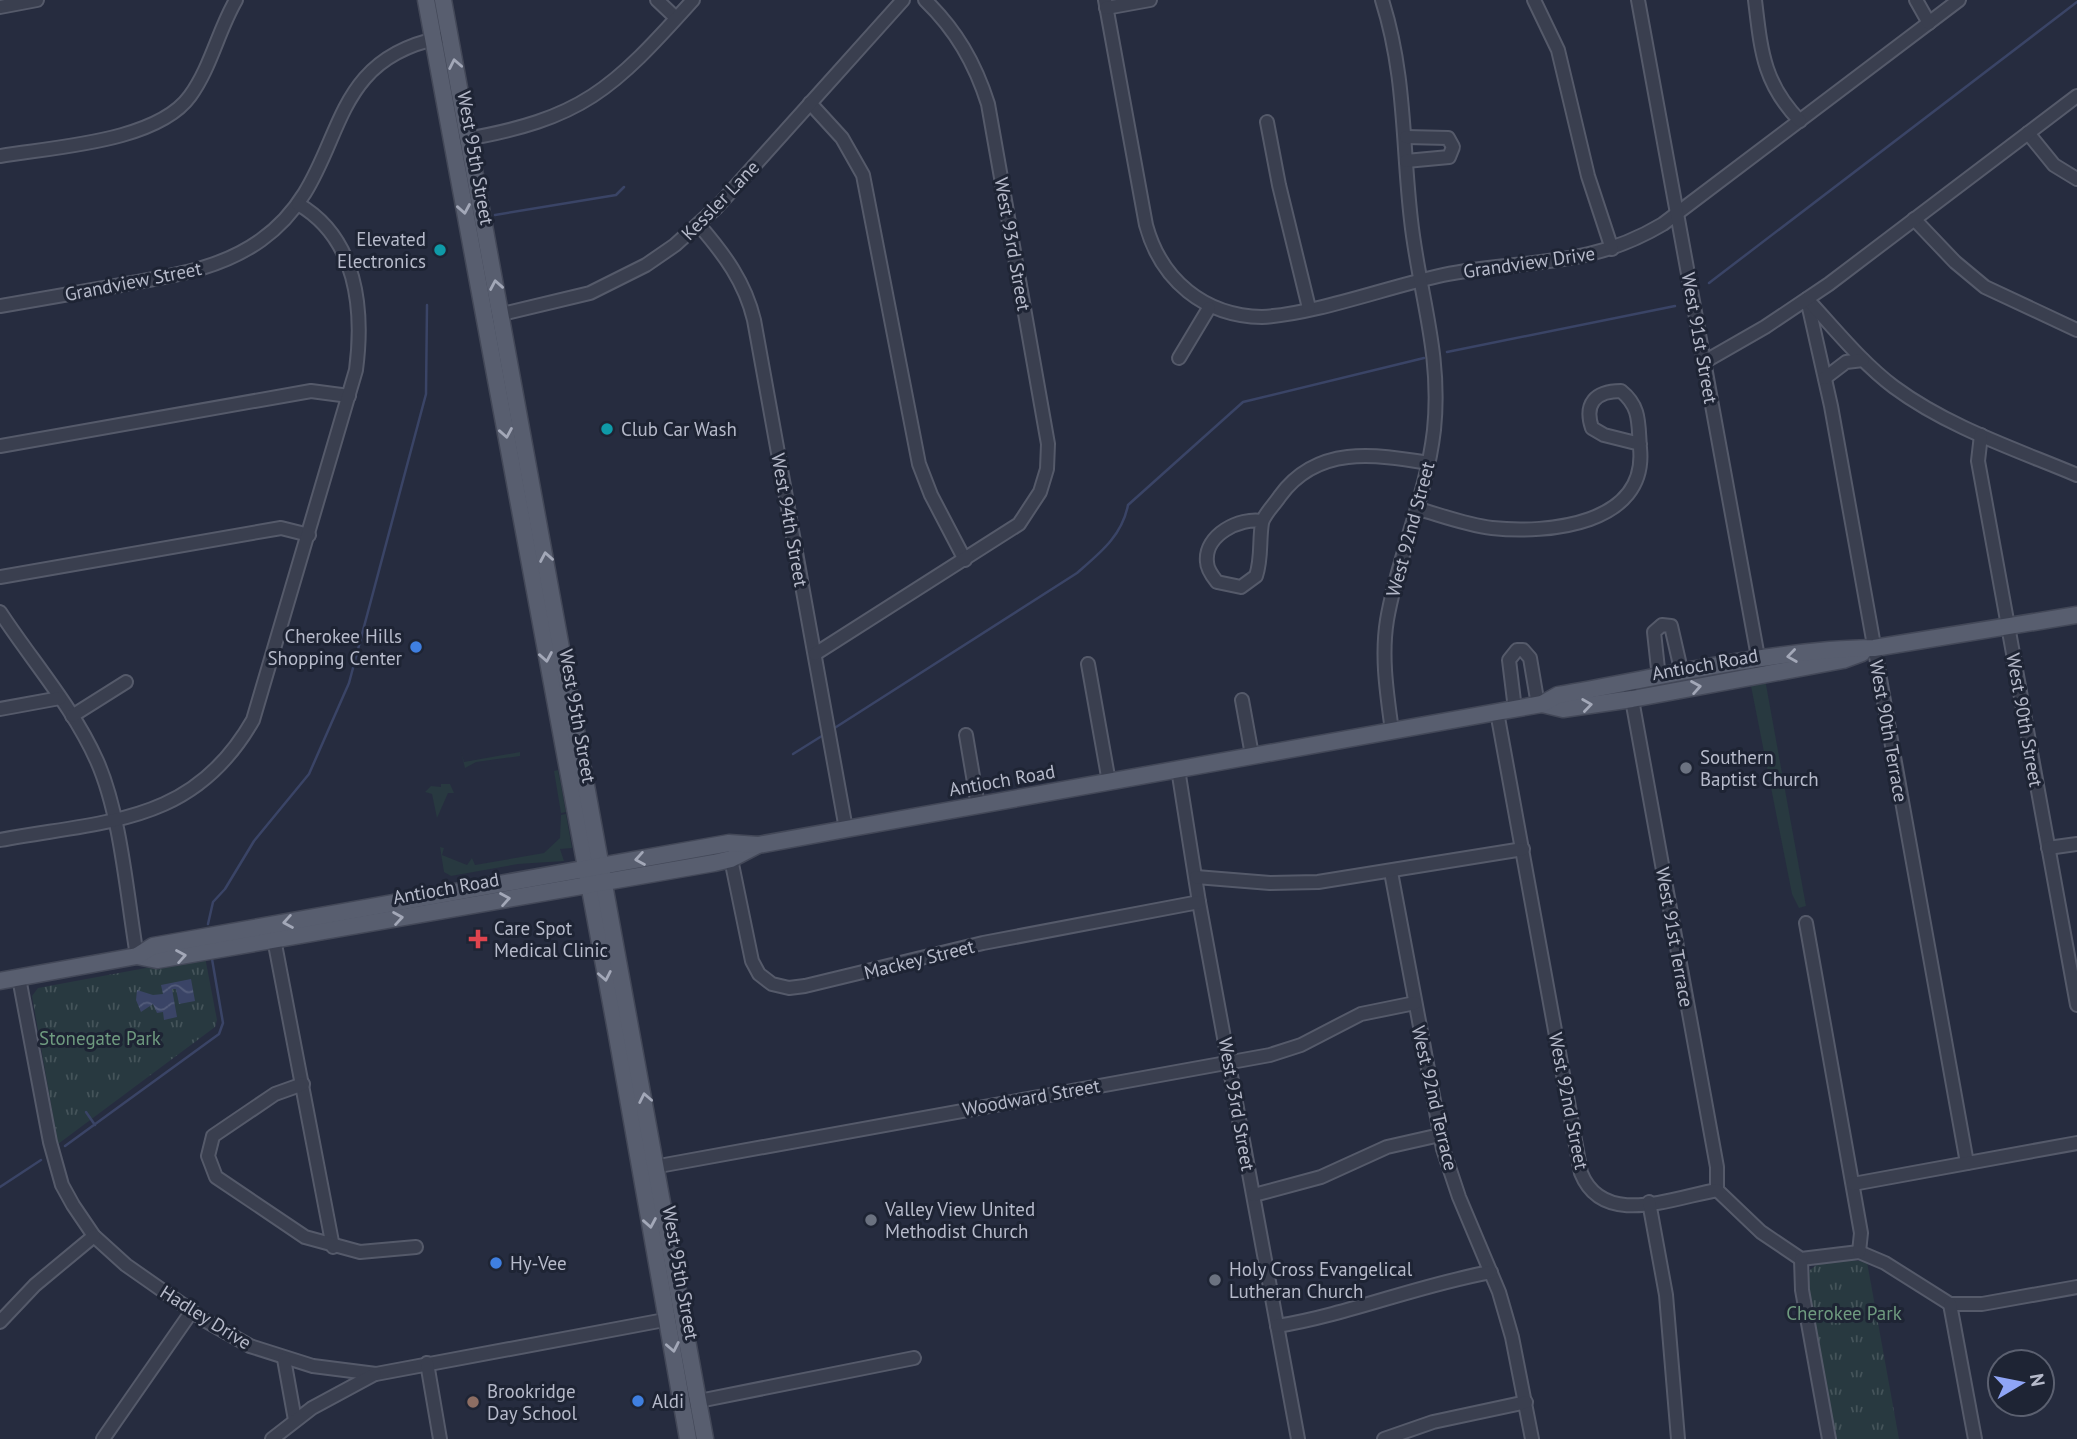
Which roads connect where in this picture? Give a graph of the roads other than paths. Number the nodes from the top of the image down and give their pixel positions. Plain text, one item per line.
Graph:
1 (37, 0) edge
2 (236, 0) edge
3 (426, 0) edge
4 (443, 0) edge
5 (657, 0) edge
6 (692, 0) edge
7 (902, 0) edge
8 (925, 0) edge
9 (1150, 0) edge
10 (1382, 0) edge
11 (1534, 0) edge
12 (1638, 0) edge
13 (1755, 0) edge
14 (1916, 0) edge
15 (1959, 0) edge
16 (1106, 4) edge
17 (0, 7) edge
18 (676, 18) junction
19 (1929, 23) junction
20 (450, 36) junction
21 (433, 40) junction
22 (2077, 96) edge
23 (810, 103) junction
24 (1800, 121) junction
25 (1267, 122) dead end
26 (2028, 133) junction
27 (1406, 137) junction
28 (469, 139) junction
29 (452, 142) junction
30 (0, 156) edge
31 (1406, 161) junction
32 (2077, 179) edge
33 (298, 204) junction
34 (1677, 214) junction
35 (1914, 219) junction
36 (699, 225) junction
37 (1612, 249) junction
38 (1422, 280) junction
39 (1807, 299) junction
40 (0, 306) edge
41 (1209, 307) junction
42 (1309, 308) junction
43 (501, 314) junction
44 (484, 317) junction
45 (2077, 330) edge
46 (1179, 358) dead end
47 (1863, 360) junction
48 (1704, 362) junction
49 (1825, 378) junction
50 (349, 396) junction
51 (1981, 435) junction
52 (1640, 444) junction
53 (0, 446) edge
54 (1429, 463) junction
55 (2077, 475) edge
56 (1419, 509) junction
57 (1262, 521) junction
58 (309, 535) junction
59 (965, 560) junction
60 (0, 578) edge
61 (0, 612) edge
62 (2077, 615) edge
63 (2008, 627) junction
64 (1874, 648) junction
65 (815, 654) junction
66 (1088, 664) dead end
67 (1760, 668) junction
68 (1682, 674) junction
69 (1659, 678) junction
70 (126, 682) dead end
71 (1630, 691) junction
72 (60, 698) junction
73 (1242, 700) dead end
74 (1540, 704) junction
75 (0, 709) edge
76 (1515, 709) junction
77 (1497, 712) junction
78 (72, 716) junction
79 (1392, 731) junction
80 (966, 735) dead end
81 (1252, 755) junction
82 (1178, 769) junction
83 (1109, 782) junction
84 (978, 806) junction
85 (114, 820) junction
86 (846, 829) junction
87 (0, 840) edge
88 (2077, 844) edge
89 (758, 845) junction
90 (2048, 848) junction
91 (1522, 849) junction
92 (731, 859) junction
93 (584, 868) junction
94 (1391, 872) junction
95 (603, 874) junction
96 (1196, 877) junction
97 (587, 885) junction
98 (1199, 902) junction
99 (1806, 923) dead end
100 (274, 939) junction
101 (138, 956) junction
102 (19, 978) junction
103 (0, 981) edge
104 (1415, 1003) junction
105 (2077, 1005) edge
106 (1230, 1062) junction
107 (303, 1084) junction
108 (1440, 1135) junction
109 (2077, 1143) edge
110 (1967, 1163) junction
111 (657, 1166) junction
112 (641, 1170) junction
113 (1853, 1184) junction
114 (1717, 1190) junction
115 (1254, 1195) junction
116 (1650, 1202) junction
117 (94, 1236) junction
118 (333, 1247) junction
119 (416, 1247) dead end
120 (1859, 1252) junction
121 (1801, 1259) junction
122 (1491, 1272) junction
123 (2077, 1287) edge
124 (1950, 1304) junction
125 (192, 1311) junction
126 (675, 1318) junction
127 (0, 1322) edge
128 (1277, 1326) junction
129 (914, 1358) dead end
130 (284, 1359) junction
131 (427, 1363) junction
132 (376, 1374) junction
133 (1526, 1402) junction
134 (690, 1403) junction
135 (295, 1420) junction
136 (103, 1439) edge
137 (272, 1439) edge
138 (440, 1439) edge
139 (688, 1439) edge
140 (705, 1439) edge
141 (1298, 1439) edge
142 (1384, 1439) edge
143 (1532, 1439) edge
144 (1678, 1439) edge
145 (1829, 1439) edge
146 (1975, 1439) edge

1 - 17 street
2 - 30 street
3 - 21 main road, West 95th Street
4 - 20 main road, West 95th Street
5 - 18 street
6 - 18 street
7 - 23 street, Kessler Lane
8 - 59 street, West 93rd Street
9 - 16 street
10 - 27 street, West 92nd Street
11 - 37 street
12 - 34 street, West 91st Street
13 - 24 street
14 - 19 street
15 - 19 street, Grandview Drive
16 - 41 street
18 - 28 street
19 - 24 street, Grandview Drive
20 - 21 street, Grandview Street
28 -> 20 main road, West 95th Street
21 - 29 main road, West 95th Street
21 - 33 street, Grandview Street
22 - 26 street
23 - 36 street, Kessler Lane
23 - 59 street
24 - 34 street, Grandview Drive
25 - 42 street
26 - 32 street
26 - 35 street
27 - 31 street, West 92nd Street
27 - 31 street
28 - 29 street
43 -> 28 main road, West 95th Street
29 -> 44 main road, West 95th Street
31 - 38 street, West 92nd Street
33 - 40 street, Grandview Street
33 - 50 street
34 - 37 street, Grandview Drive
34 - 48 street, West 91st Street
35 - 39 street
35 - 45 street
36 - 43 street, Kessler Lane
36 - 65 street, West 94th Street
37 - 38 street, Grandview Drive
38 - 42 street, Grandview Drive
38 - 54 street, West 92nd Street
39 - 47 street
39 - 48 street
39 - 49 street, West 90th Terrace
41 - 42 street, Grandview Drive
41 - 46 street
43 - 44 street, Kessler Lane
95 -> 43 main road, West 95th Street
44 -> 93 main road, West 95th Street
47 - 49 street
47 - 51 street
48 - 67 street, West 91st Street
49 - 64 street, West 90th Terrace
50 - 53 street
50 - 58 street
51 - 55 street
51 - 63 street, West 90th Street
52 - 52 street
52 - 56 street
54 - 56 street, West 92nd Street
54 - 57 street
56 - 79 street, West 92nd Street
57 - 57 street
58 - 60 street
58 - 85 street
59 - 65 street
61 - 72 street
62 - 63 main road, Antioch Road
63 - 64 main road, Antioch Road
63 - 90 street, West 90th Street
64 - 67 main road, Antioch Road
64 - 110 street, West 90th Terrace
65 - 86 street, West 94th Street
66 - 83 street
67 - 68 main road, Antioch Road
71 -> 67 main road, Antioch Road
68 - 69 main road, Antioch Road
68 - 69 street, Antioch Road
69 - 71 main road, Antioch Road
70 - 78 street
71 - 74 main road, Antioch Road
71 - 114 street, West 91st Terrace
72 - 75 street
72 - 78 street
73 - 81 street
74 - 76 main road, Antioch Road
74 - 76 street
76 - 77 main road, Antioch Road
77 - 79 main road, Antioch Road
77 - 91 street, West 92nd Street
78 - 85 street
79 - 81 main road, Antioch Road
80 - 84 street
81 - 82 main road, Antioch Road
82 - 83 main road, Antioch Road
82 - 96 street, West 93rd Street
83 - 84 main road, Antioch Road
84 - 86 main road, Antioch Road
85 - 87 street
85 - 101 street
86 - 89 main road, Antioch Road
88 - 90 street
89 - 92 main road, Antioch Road
89 -> 95 main road, Antioch Road
90 - 105 street, West 90th Street
91 - 94 street
91 - 116 street, West 92nd Street
92 - 95 main road, Antioch Road
92 - 98 street, Mackey Street
93 - 95 main road, Antioch Road
93 - 97 main road, West 95th Street
93 -> 101 main road, Antioch Road
94 - 96 street
94 - 104 street, West 92nd Terrace
95 - 97 main road, Antioch Road
111 -> 95 main road, West 95th Street
96 - 98 street, West 93rd Street
100 -> 97 main road, Antioch Road
97 -> 112 main road, West 95th Street
98 - 106 street, West 93rd Street
99 - 113 street
101 -> 100 main road, Antioch Road
100 - 107 street
101 - 102 main road, Antioch Road
102 - 103 main road, Antioch Road
102 - 117 street, Hadley Drive
104 - 106 street, Woodward Street
104 - 108 street, West 92nd Terrace
106 - 111 street, Woodward Street
106 - 115 street, West 93rd Street
107 - 118 street
107 - 118 street
108 - 115 street
108 - 122 street, West 92nd Terrace
109 - 110 street
110 - 113 street
111 - 112 street, Woodward Street
111 - 126 main road, West 95th Street
112 -> 126 main road, West 95th Street
113 - 120 street
114 - 116 street
114 - 121 street
115 - 128 street, West 93rd Street
116 - 144 street
117 - 125 street, Hadley Drive
117 - 127 street
118 - 119 street
120 - 121 street
120 - 124 street
121 - 145 street
122 - 128 street
122 - 133 street, West 92nd Terrace
123 - 124 street
124 - 146 street
125 - 130 street, Hadley Drive
125 - 136 street
126 - 131 street, Hadley Drive
126 - 134 main road, West 95th Street
128 - 141 street, West 93rd Street
129 - 134 street
130 - 132 street, Hadley Drive
130 - 135 street
131 - 132 street, Hadley Drive
131 - 138 street
132 - 135 street
133 - 142 street
133 - 143 street, West 92nd Terrace
134 - 139 main road, West 95th Street
134 - 140 main road, West 95th Street
135 - 137 street

